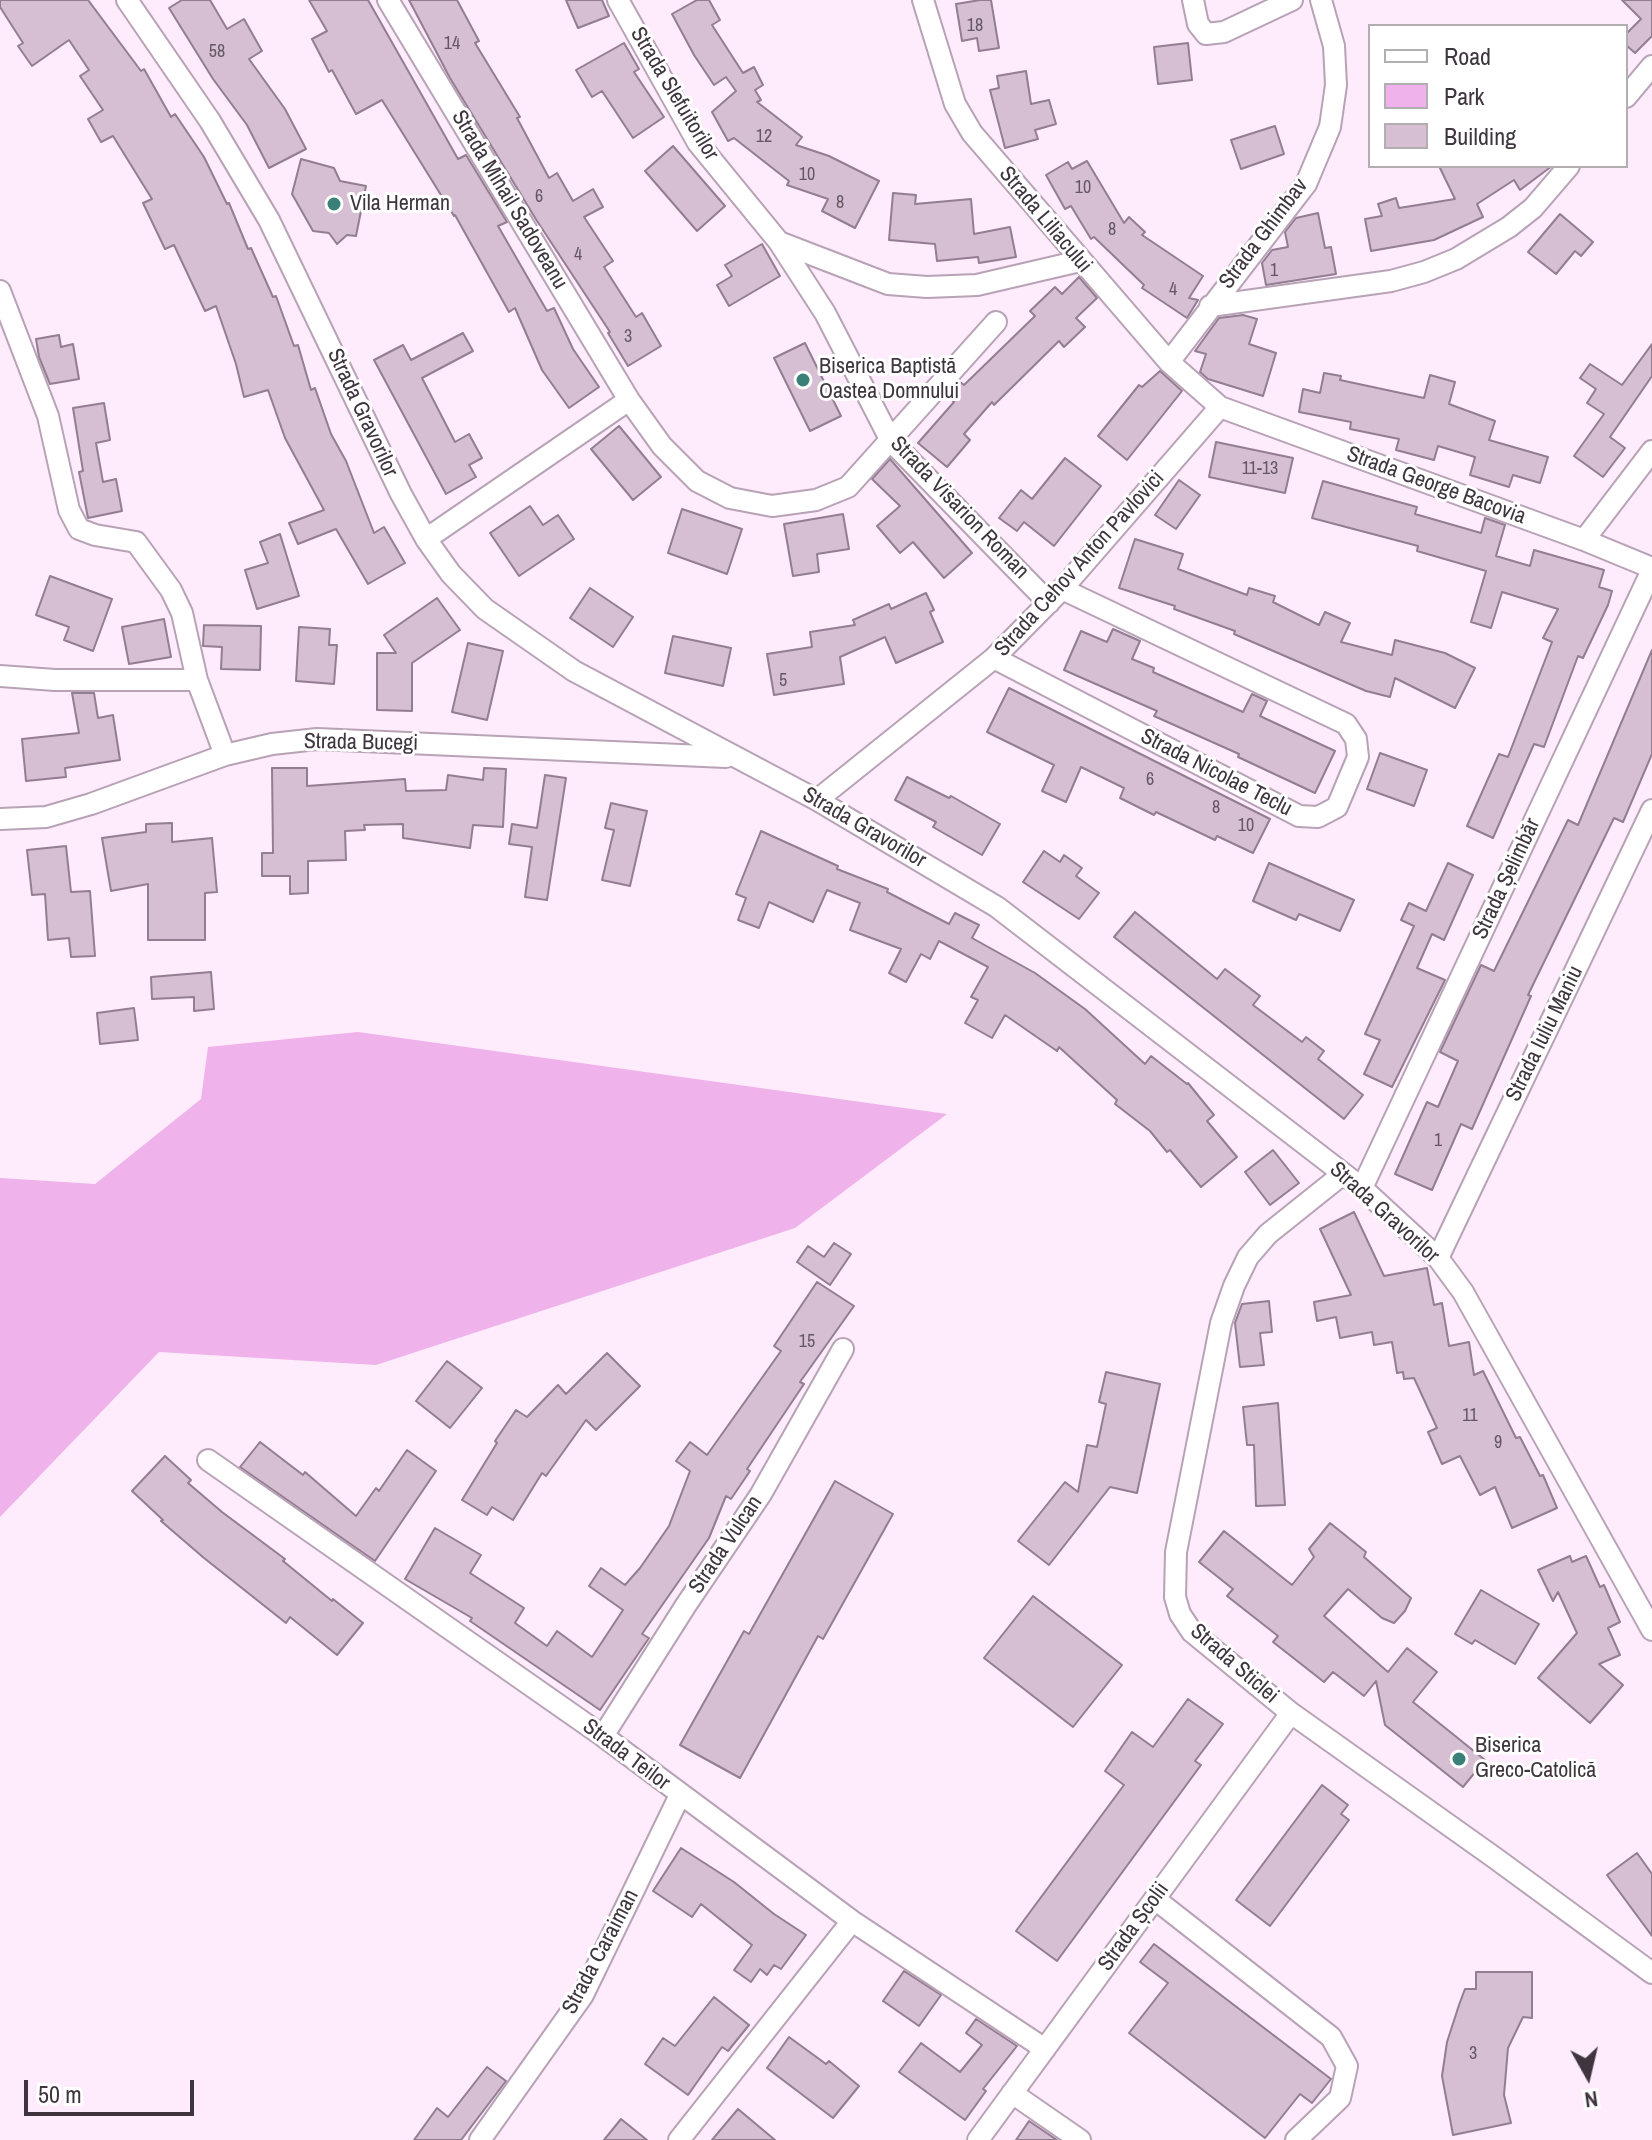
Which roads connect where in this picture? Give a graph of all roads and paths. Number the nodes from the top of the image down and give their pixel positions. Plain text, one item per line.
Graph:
1 (127, 0) edge
2 (388, 0) edge
3 (618, 0) edge
4 (923, 0) edge
5 (1193, 0) edge
6 (1292, 0) edge
7 (1321, 0) edge
8 (1652, 66) edge
9 (1628, 95) edge
10 (1567, 168) edge
11 (779, 242) junction
12 (1080, 261) junction
13 (0, 291) edge
14 (1210, 306) junction
15 (996, 322) dead end
16 (1169, 362) junction
17 (629, 400) junction
18 (1220, 407) junction
19 (891, 441) junction
20 (1652, 451) edge
21 (426, 539) junction
22 (1584, 540) junction
23 (1652, 569) edge
24 (1056, 596) junction
25 (994, 658) junction
26 (0, 676) edge
27 (197, 680) junction
28 (225, 755) junction
29 (734, 757) junction
30 (817, 800) junction
31 (1652, 810) edge
32 (0, 819) edge
33 (1343, 1174) junction
34 (1362, 1188) junction
35 (1438, 1258) junction
36 (843, 1349) dead end
37 (208, 1460) dead end
38 (1652, 1630) edge
39 (1291, 1713) junction
40 (603, 1736) junction
41 (680, 1795) junction
42 (1155, 1899) junction
43 (852, 1921) junction
44 (1652, 1973) edge
45 (1045, 2049) junction
46 (1012, 2093) junction
47 (480, 2140) edge
48 (679, 2140) edge
49 (978, 2140) edge
50 (1080, 2140) edge
51 (1296, 2140) edge

1 - 21 street, Strada Gravorilor
2 - 17 street, Strada Mihail Sadoveanu
3 - 11 street, Strada Slefuitorilor
4 - 12 street, Strada Liliacului
5 - 6 street
7 - 14 street, Strada Ghimbav
8 - 9 street
10 - 14 street
11 - 12 street, Strada Slefuitorilor
11 - 19 street, Strada Visarion Roman
12 - 16 street, Strada Liliacului
13 - 27 street
14 - 16 street, Strada Ghimbav
15 - 19 street, Strada Mihail Sadoveanu
16 - 18 street, Strada Liliacului
17 - 19 street, Strada Mihail Sadoveanu
17 - 21 street
18 - 22 street, Strada George Bacovia
18 - 24 street, Strada Cehov Anton Pavlovici
19 - 24 street, Strada Visarion Roman
20 - 22 street
21 - 29 street, Strada Gravorilor
22 - 23 street, Strada George Bacovia
23 - 34 street, Strada Șelimbăr
24 - 25 street, Strada Cehov Anton Pavlovici
24 - 25 street, Strada Nicolae Teclu
25 - 30 street, Strada Cehov Anton Pavlovici
26 - 27 street
27 - 28 street
28 - 29 street, Strada Bucegi
28 - 32 street, Strada Bucegi
29 - 30 street, Strada Gravorilor
30 - 33 street, Strada Gravorilor
31 - 35 street, Strada Iuliu Maniu
33 - 34 street, Strada Gravorilor
33 - 39 street, Strada Sticlei
34 - 35 street, Strada Gravorilor
35 - 38 street, Strada Gravorilor
36 - 40 street, Strada Vulcan
37 - 40 street, Strada Teilor
39 - 42 street, Strada Școlii
39 - 44 street, Strada Sticlei
40 - 41 street, Strada Teilor
41 - 43 street, Strada Teilor
41 - 47 street, Strada Caraiman
42 - 45 street, Strada Școlii
42 - 51 street
43 - 45 street, Strada Teilor
43 - 48 street
45 - 46 street, Strada Școlii
46 - 49 street, Strada Școlii
46 - 50 street

